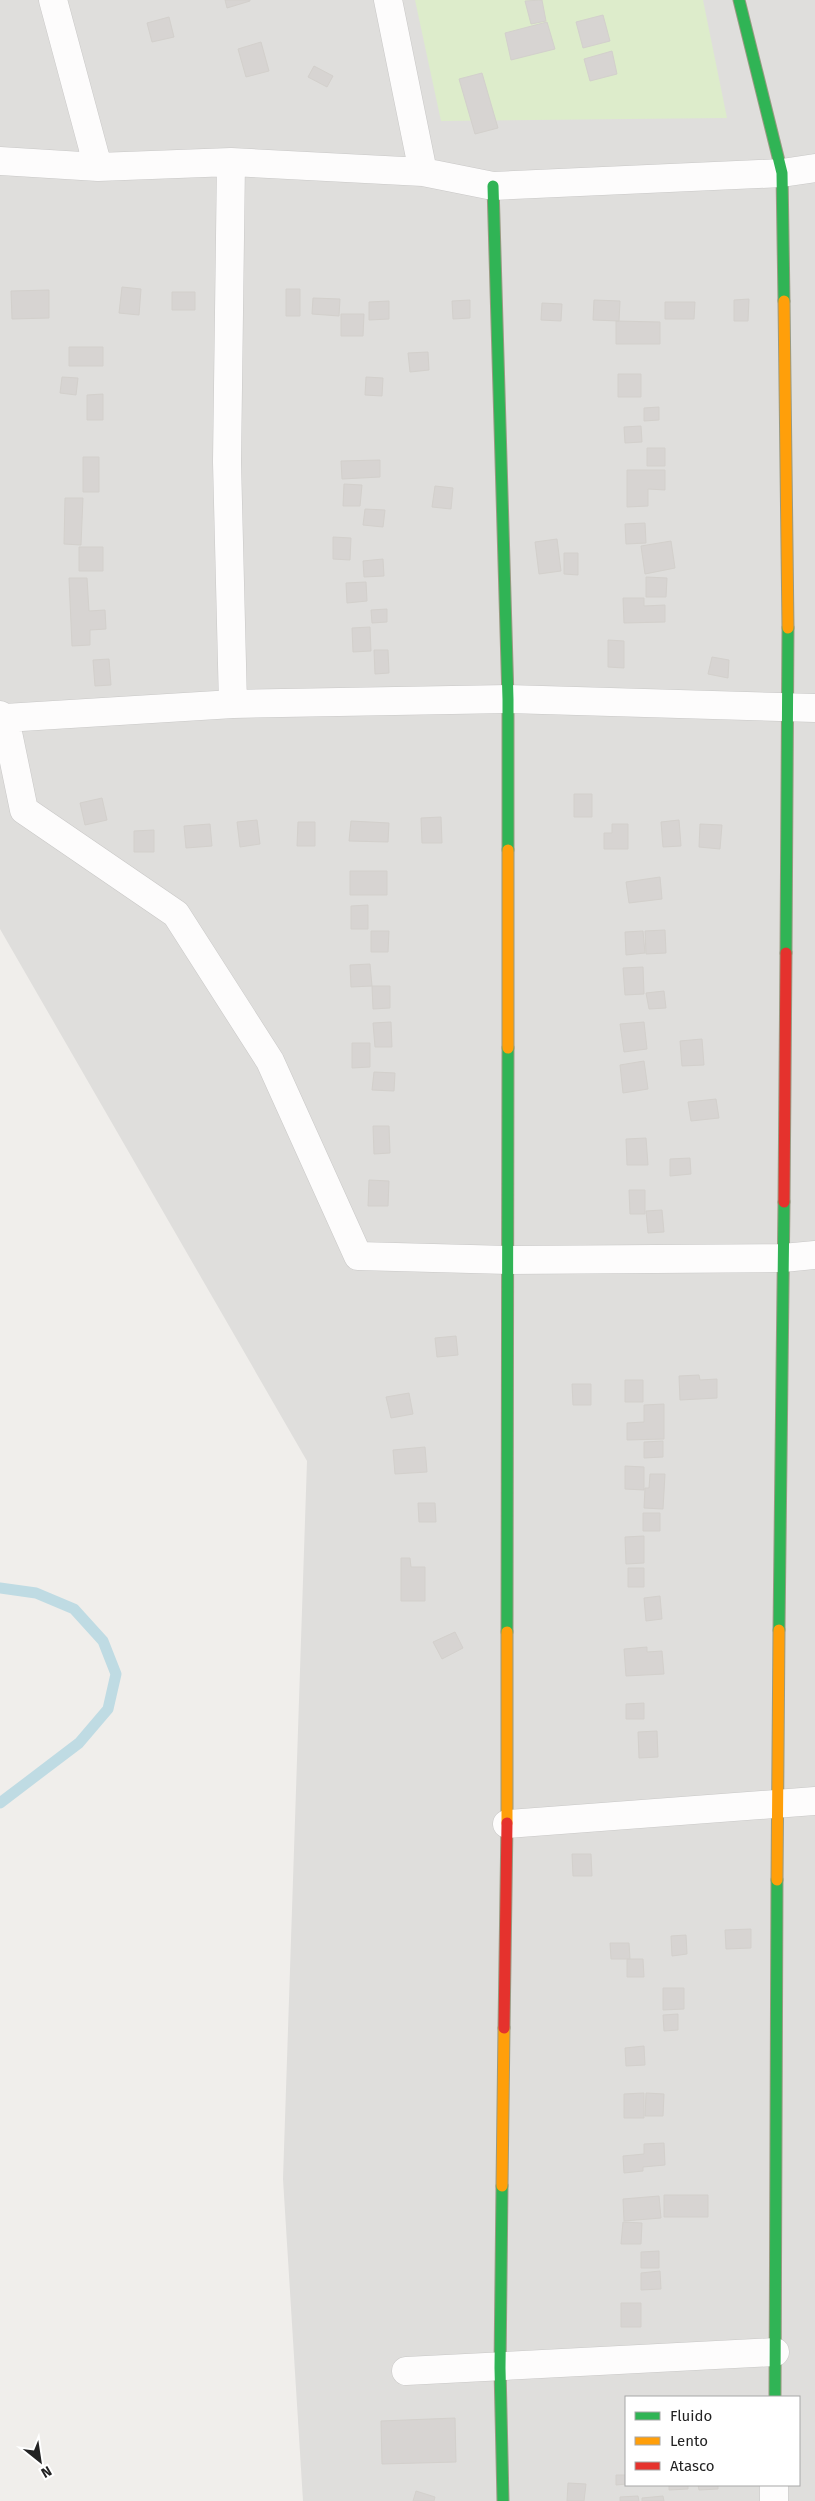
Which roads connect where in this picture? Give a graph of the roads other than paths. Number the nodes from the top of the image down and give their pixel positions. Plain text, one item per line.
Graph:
1 (53, 0) edge
2 (388, 0) edge
3 (739, 0) edge
4 (0, 160) edge
5 (231, 162) junction
6 (98, 167) junction
7 (815, 168) edge
8 (423, 172) junction
9 (782, 173) junction
10 (493, 186) junction
11 (508, 699) junction
12 (233, 704) junction
13 (802, 707) edge
14 (2, 717) edge
15 (815, 1255) edge
16 (783, 1258) junction
17 (508, 1260) junction
18 (815, 1801) edge
19 (777, 1804) junction
20 (507, 1824) junction
21 (775, 2352) junction
22 (500, 2368) junction
23 (406, 2371) dead end
24 (775, 2396) edge
25 (774, 2486) edge
26 (503, 2501) edge
27 (774, 2501) edge

1 - 6 street
2 - 8 street
3 - 9 street
4 - 6 street
5 - 6 street
5 - 8 street
5 - 12 street
7 - 9 street
8 - 10 street
9 - 10 street
9 - 13 street
10 - 11 street
11 - 12 street
11 - 13 street
11 - 17 street
12 - 14 street
13 - 16 street
14 - 17 street
15 - 16 street
16 - 17 street
16 - 19 street
17 - 20 street
18 - 19 street
19 - 20 street
19 - 21 street
20 - 22 street
21 - 22 street
21 - 24 street
22 - 23 street
22 - 26 street
25 - 27 street

